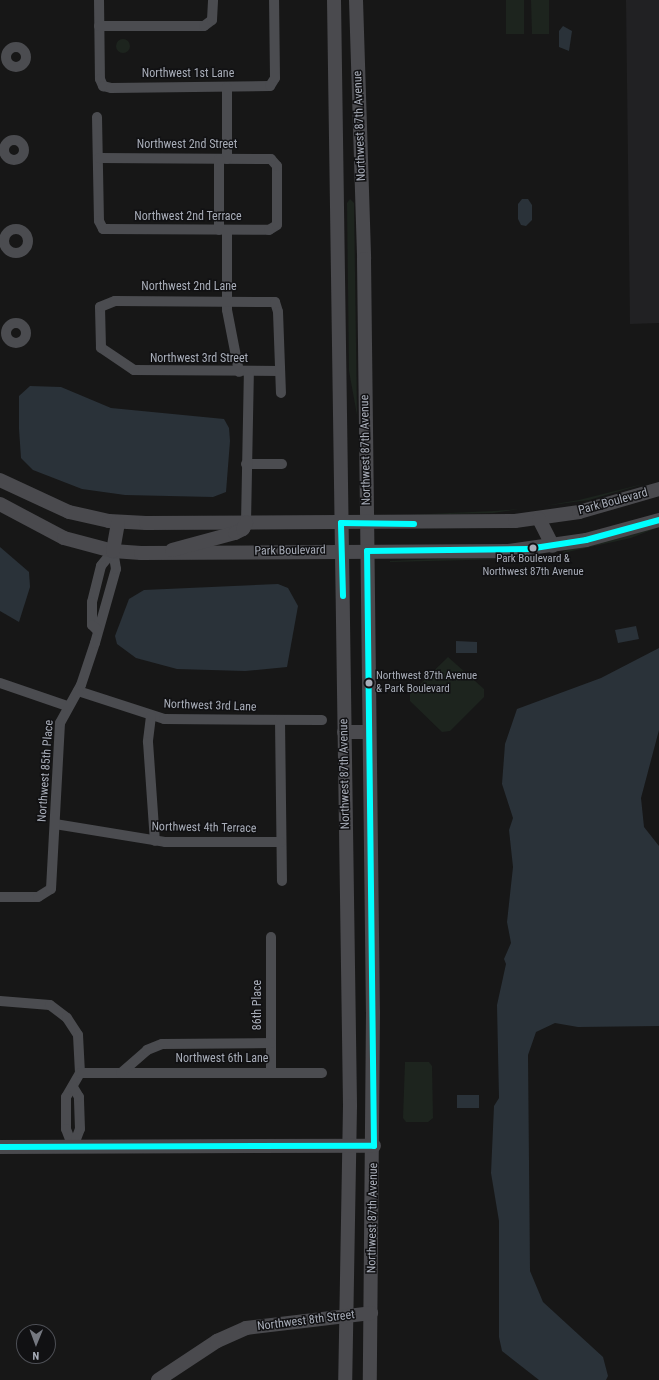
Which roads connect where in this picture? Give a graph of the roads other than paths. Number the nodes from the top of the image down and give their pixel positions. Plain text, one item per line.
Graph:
1 (99, 0) edge
2 (213, 0) edge
3 (274, 0) edge
4 (334, 0) edge
5 (356, 0) edge
6 (100, 26) junction
7 (227, 87) junction
8 (97, 117) dead end
9 (99, 158) junction
10 (223, 159) junction
11 (275, 228) joint
12 (223, 230) junction
13 (227, 300) junction
14 (101, 348) joint
15 (280, 371) junction
16 (244, 372) junction
17 (281, 393) dead end
18 (246, 464) junction
19 (282, 464) dead end
20 (0, 480) edge
21 (659, 489) edge
22 (0, 504) edge
23 (539, 518) junction
24 (659, 520) edge
25 (118, 522) junction
26 (246, 523) junction
27 (341, 523) junction
28 (367, 524) junction
29 (553, 546) junction
30 (342, 550) junction
31 (113, 551) junction
32 (367, 551) junction
33 (164, 553) junction
34 (98, 631) junction
35 (0, 683) edge
36 (78, 691) junction
37 (67, 706) junction
38 (151, 716) junction
39 (280, 720) junction
40 (322, 720) dead end
41 (344, 732) junction
42 (370, 732) junction
43 (55, 824) junction
44 (155, 841) junction
45 (282, 842) junction
46 (282, 881) dead end
47 (0, 897) edge
48 (271, 937) dead end
49 (0, 1001) edge
50 (271, 1043) junction
51 (271, 1072) junction
52 (80, 1073) junction
53 (121, 1073) junction
54 (322, 1073) dead end
55 (348, 1146) junction
56 (374, 1146) junction
57 (0, 1147) edge
58 (73, 1147) junction
59 (371, 1313) junction
60 (346, 1316) junction
61 (158, 1380) edge
62 (344, 1380) edge
63 (370, 1380) edge

1 - 6 street
2 - 6 street
3 - 7 street, Northwest 1st Lane
4 - 27 main road, Northwest 87th Avenue
5 - 28 main road, Northwest 87th Avenue
6 - 7 street, Northwest 1st Lane
7 - 10 street
8 - 9 street
9 - 10 street, Northwest 2nd Street
9 - 12 street, Northwest 2nd Terrace
10 - 11 street, Northwest 2nd Street
10 - 12 street
11 - 12 street, Northwest 2nd Terrace
12 - 13 street
13 - 14 street, Northwest 2nd Lane
13 - 15 street, Northwest 2nd Lane
13 - 16 street
14 - 16 street, Northwest 3rd Street
15 - 16 street, Northwest 3rd Street
15 - 17 street
16 - 18 street
18 - 19 street
18 - 26 street
20 - 25 main road, Park Boulevard
21 - 23 main road, Park Boulevard
22 - 31 main road, Park Boulevard
23 - 28 main road, Park Boulevard
23 - 29 main road
24 - 29 main road, Park Boulevard
25 - 26 main road, Park Boulevard
25 - 31 main road
26 - 27 main road, Park Boulevard
26 - 33 main road
27 - 28 main road, Park Boulevard
27 - 30 main road, Northwest 87th Avenue
28 - 32 main road, Northwest 87th Avenue
29 - 32 main road, Park Boulevard
30 - 32 main road, Park Boulevard
30 - 33 main road, Park Boulevard
30 - 41 main road, Northwest 87th Avenue
31 - 33 main road, Park Boulevard
31 - 34 street, Northwest 85th Place
31 - 34 street
32 - 42 main road, Northwest 87th Avenue
34 - 36 street, Northwest 85th Place
35 - 37 street
36 - 37 street, Northwest 85th Place
36 - 38 street, Northwest 3rd Lane
37 - 43 street, Northwest 85th Place
38 - 39 street, Northwest 3rd Lane
38 - 44 street
39 - 40 street, Northwest 3rd Lane
39 - 45 street
41 - 42 main road
41 - 55 main road, Northwest 87th Avenue
42 - 56 main road, Northwest 87th Avenue
43 - 44 street, Northwest 4th Terrace
43 - 47 street, Northwest 85th Place
44 - 45 street, Northwest 4th Terrace
45 - 46 street
48 - 50 street, 86th Place
49 - 52 street
50 - 51 street, 86th Place
50 - 53 street, Northwest 6th Lane
51 - 53 street, Northwest 6th Lane
51 - 54 street, Northwest 6th Lane
52 - 53 street, Northwest 6th Lane
52 - 58 street
55 - 56 main road
55 - 58 main road
55 - 60 main road, Northwest 87th Avenue
56 - 59 main road, Northwest 87th Avenue
57 - 58 main road
59 - 60 main road, Northwest 8th Street
59 - 63 main road, Northwest 87th Avenue
60 - 61 main road, Northwest 8th Street
60 - 62 main road, Northwest 87th Avenue

